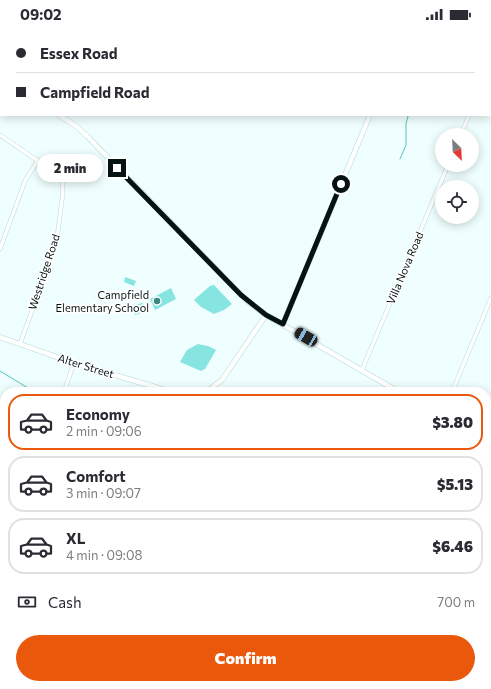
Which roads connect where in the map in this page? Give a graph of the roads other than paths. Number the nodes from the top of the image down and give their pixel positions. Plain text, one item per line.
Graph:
1 (60, 116) edge
2 (370, 116) edge
3 (469, 116) edge
4 (464, 128) edge
5 (0, 135) edge
6 (38, 160) junction
7 (445, 172) edge
8 (0, 249) edge
9 (491, 298) edge
10 (266, 315) junction
11 (283, 324) junction
12 (0, 337) edge
13 (20, 344) junction
14 (74, 363) junction
15 (362, 370) junction
16 (66, 387) edge
17 (155, 387) edge
18 (213, 387) edge
19 (391, 387) edge
20 (454, 387) edge

1 - 10 street
2 - 11 street
3 - 4 street
5 - 6 street, Westridge Road
6 - 8 street
6 - 13 street, Westridge Road
7 - 15 street, Villa Nova Road
9 - 20 street
10 - 11 street
10 - 18 street
11 - 15 street
12 - 13 street, Alter Street
13 - 14 street, Alter Street
14 - 16 street
14 - 17 street, Alter Street
15 - 19 street

